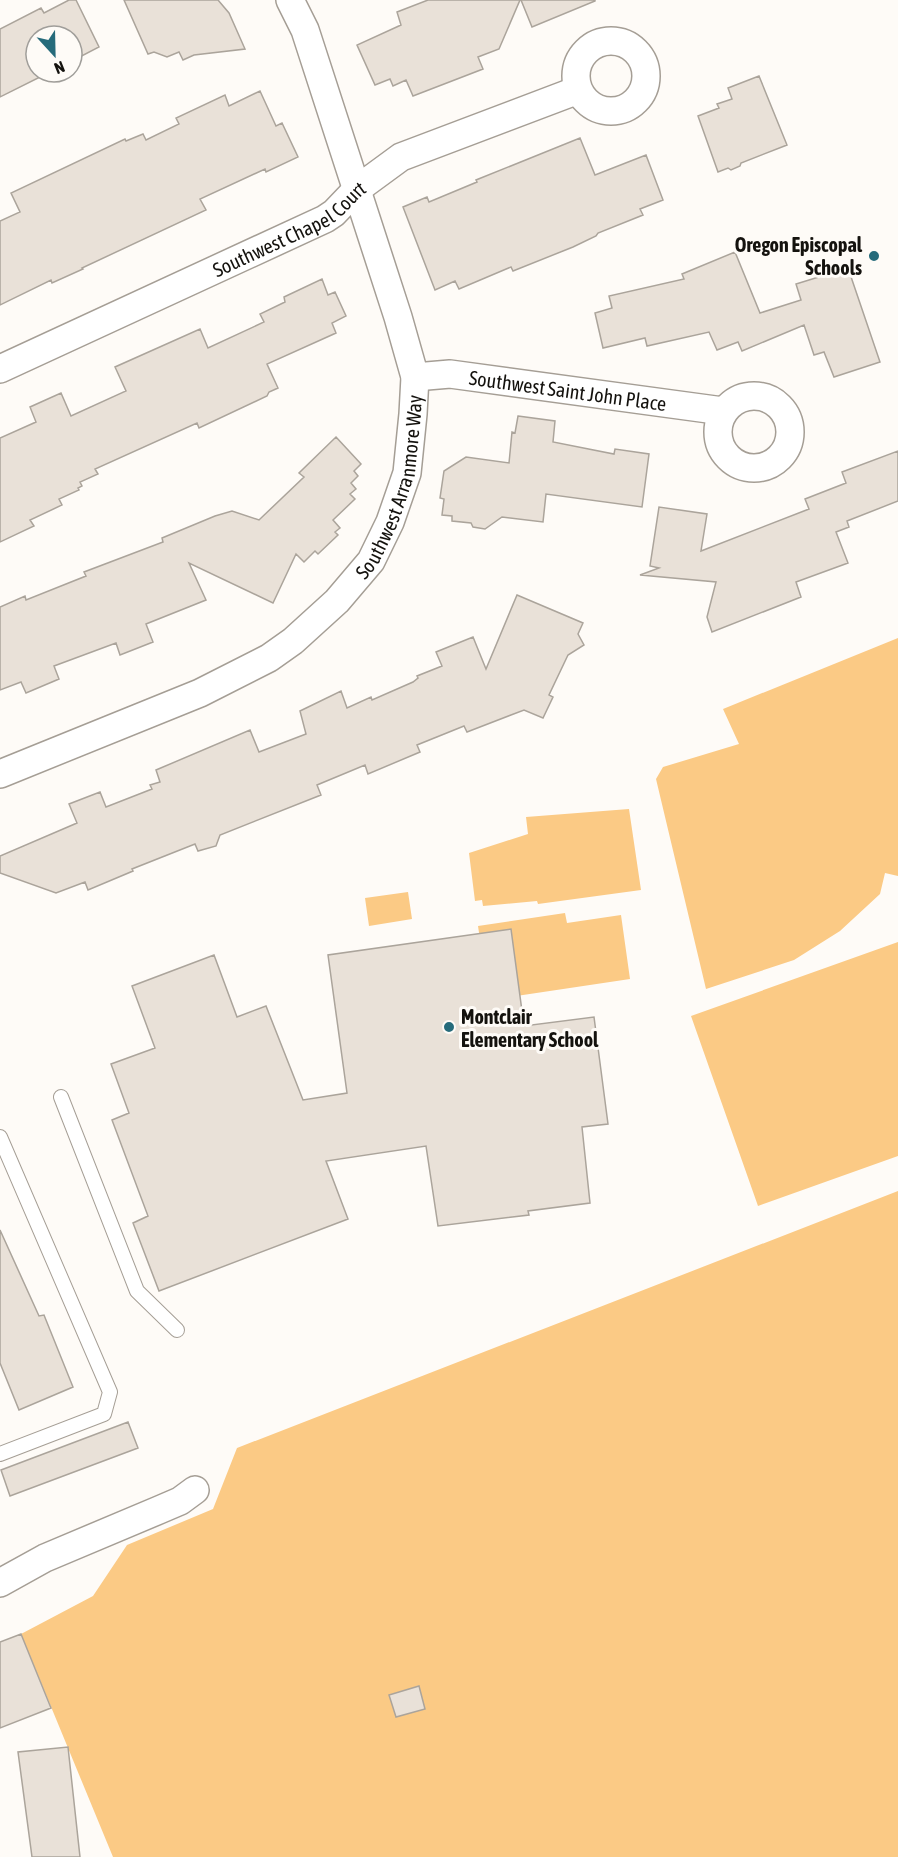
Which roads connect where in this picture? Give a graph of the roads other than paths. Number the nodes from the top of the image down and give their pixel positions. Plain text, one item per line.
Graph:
1 (290, 0) edge
2 (578, 90) dead end
3 (356, 190) junction
4 (0, 369) edge
5 (415, 377) junction
6 (723, 411) dead end
7 (0, 774) edge
8 (61, 1097) dead end
9 (0, 1137) edge
10 (177, 1330) dead end
11 (0, 1454) edge
12 (195, 1490) dead end
13 (0, 1583) edge

1 - 3 street, Southwest Arranmore Way
2 - 3 street, Southwest Chapel Court
3 - 4 street, Southwest Chapel Court
3 - 5 street, Southwest Arranmore Way
5 - 6 street, Southwest Saint John Place
5 - 7 street, Southwest Arranmore Way
8 - 10 lane
9 - 11 lane
12 - 13 street

